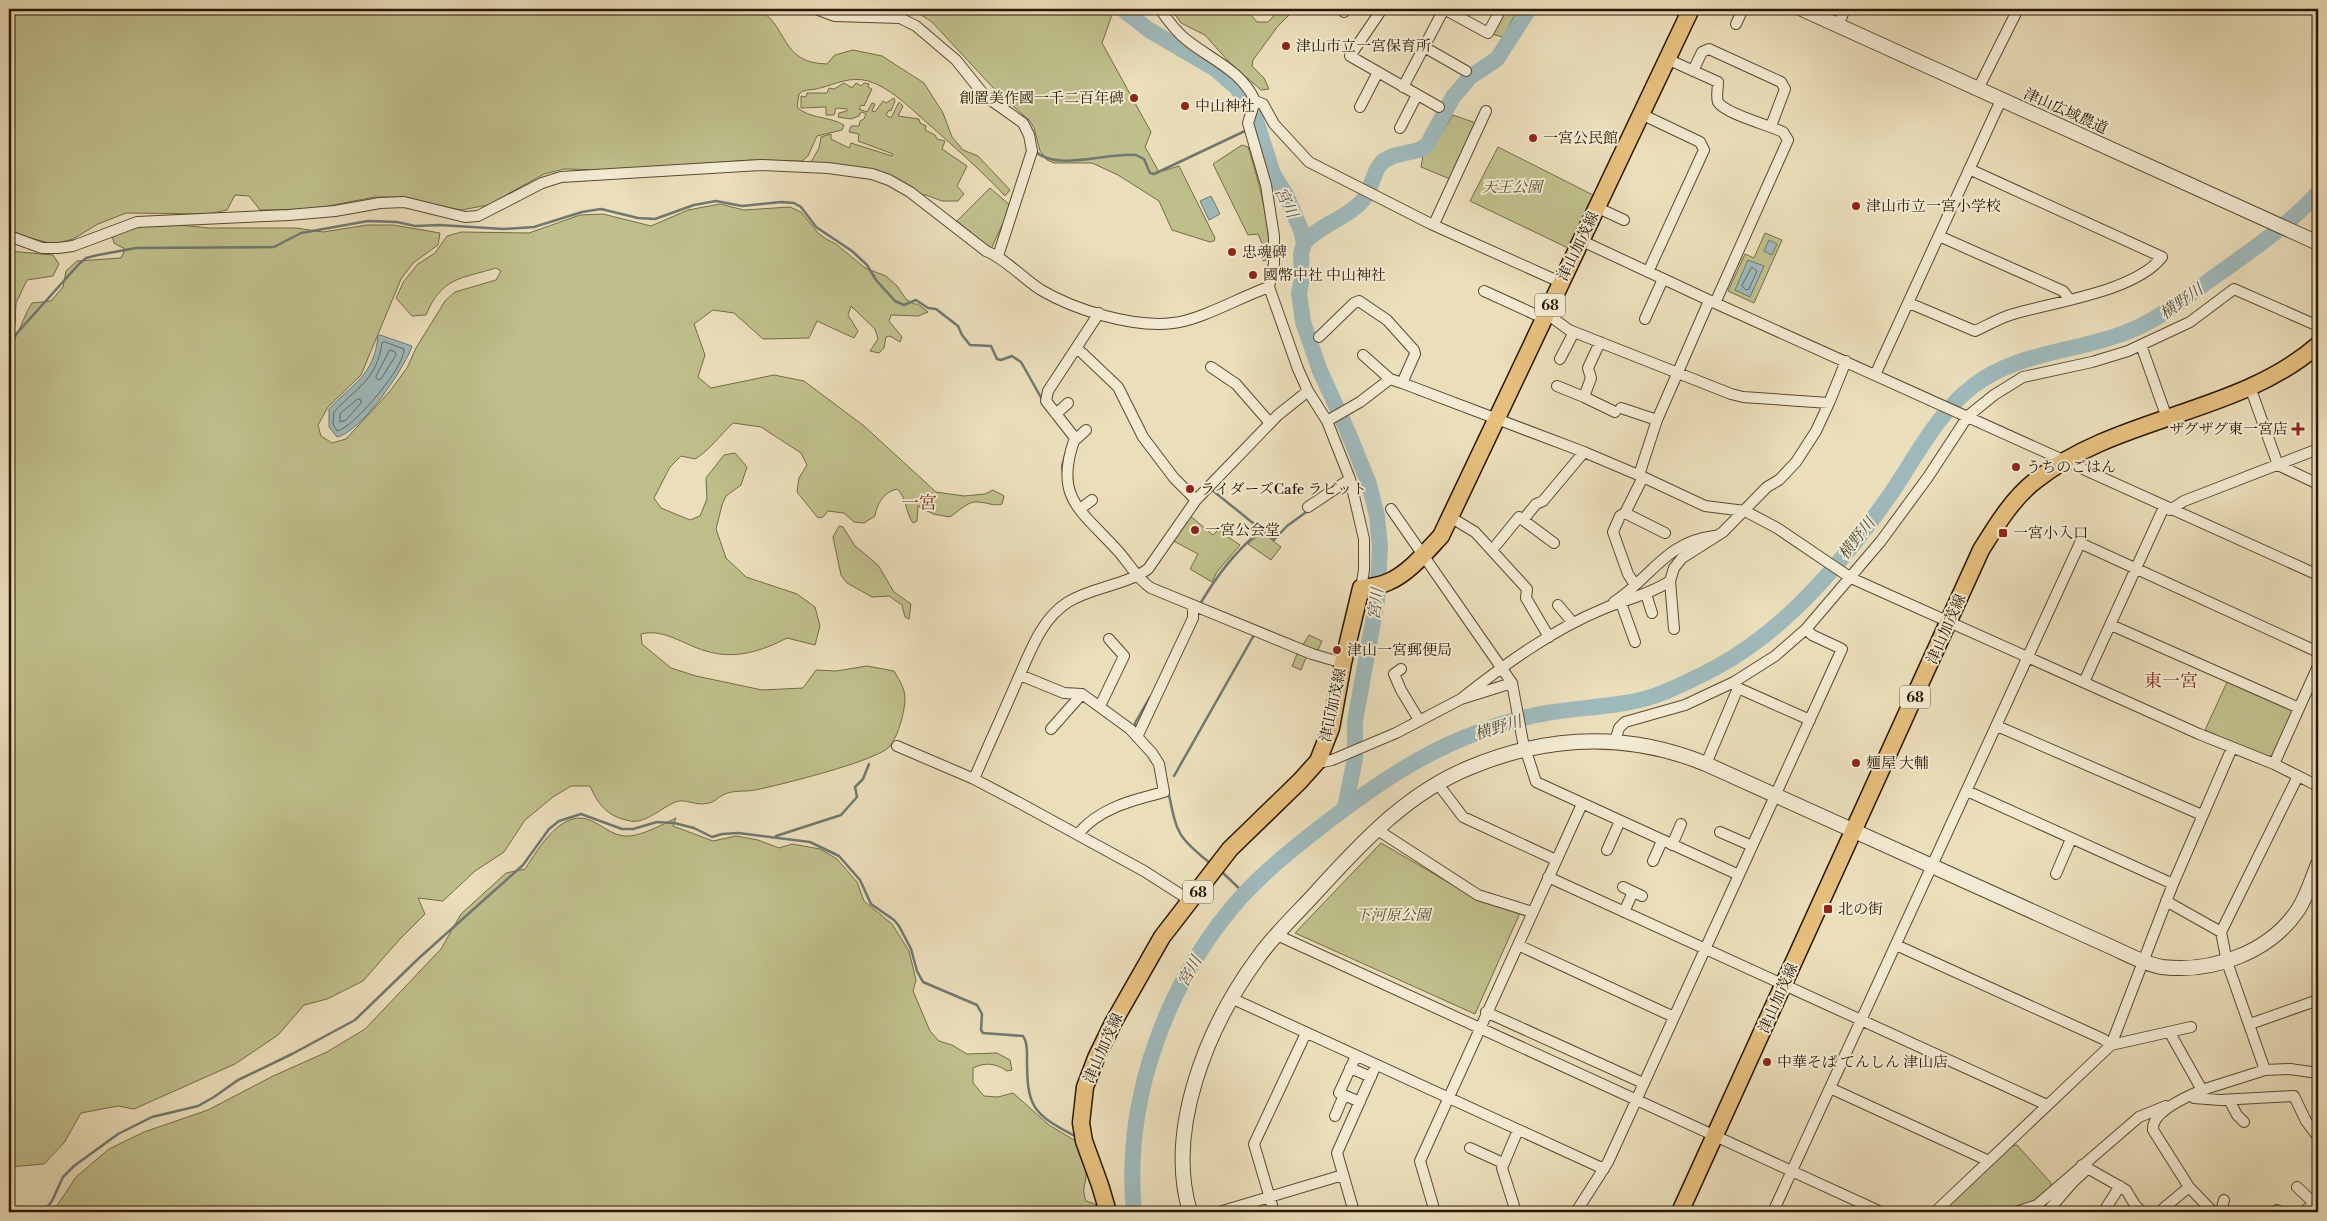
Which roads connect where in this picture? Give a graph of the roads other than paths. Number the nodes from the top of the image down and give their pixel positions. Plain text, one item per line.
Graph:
1 (816, 9) edge
2 (1160, 9) edge
3 (1382, 9) edge
4 (1444, 9) edge
5 (1501, 9) edge
6 (1743, 9) edge
7 (1802, 9) edge
8 (1846, 9) edge
9 (2018, 9) edge
10 (1686, 10) edge
11 (1736, 24) dead end
12 (1838, 25) junction
13 (1424, 47) junction
14 (1667, 59) junction
15 (1466, 71) dead end
16 (1693, 71) junction
17 (1378, 72) junction
18 (1403, 86) junction
19 (1978, 90) junction
20 (1417, 95) junction
21 (2001, 100) junction
22 (1255, 102) junction
23 (1360, 107) dead end
24 (1440, 108) dead end
25 (1486, 111) dead end
26 (1641, 114) junction
27 (1771, 126) junction
28 (1400, 128) dead end
29 (1969, 169) junction
30 (1596, 207) junction
31 (1624, 220) dead end
32 (1434, 224) junction
33 (9, 236) edge
34 (1939, 236) junction
35 (1580, 240) junction
36 (2316, 242) edge
37 (998, 256) junction
38 (1648, 272) junction
39 (1663, 279) junction
40 (1560, 282) junction
41 (1269, 288) junction
42 (1484, 291) dead end
43 (2070, 300) junction
44 (1712, 302) junction
45 (1909, 303) junction
46 (1099, 313) junction
47 (1544, 316) junction
48 (1645, 319) dead end
49 (2318, 326) edge
50 (1574, 332) junction
51 (1320, 337) dead end
52 (1600, 342) junction
53 (2141, 344) junction
54 (2318, 345) edge
55 (1078, 348) junction
56 (1363, 355) dead end
57 (1560, 359) dead end
58 (1846, 361) junction
59 (1211, 367) dead end
60 (1678, 372) junction
61 (1875, 374) junction
62 (1390, 379) junction
63 (1402, 383) junction
64 (1557, 386) dead end
65 (2250, 387) junction
66 (1308, 391) junction
67 (1584, 397) junction
68 (1068, 403) dead end
69 (1829, 403) junction
70 (1056, 414) junction
71 (1967, 416) junction
72 (2167, 418) junction
73 (1496, 419) junction
74 (1657, 420) junction
75 (1327, 421) junction
76 (1270, 423) junction
77 (1086, 430) dead end
78 (1074, 441) junction
79 (2318, 449) edge
80 (1584, 452) junction
81 (2066, 460) junction
82 (2278, 466) junction
83 (1641, 476) junction
84 (1350, 479) junction
85 (2318, 484) edge
86 (1092, 500) dead end
87 (1196, 500) junction
88 (1308, 507) dead end
89 (2167, 508) junction
90 (1080, 509) junction
91 (1392, 509) dead end
92 (1745, 511) junction
93 (1625, 513) junction
94 (1450, 517) junction
95 (1523, 520) junction
96 (1665, 533) dead end
97 (1717, 536) junction
98 (1554, 543) dead end
99 (1493, 549) junction
100 (1424, 555) junction
101 (1663, 559) junction
102 (2136, 568) junction
103 (1674, 570) junction
104 (2318, 575) edge
105 (1136, 576) junction
106 (1847, 576) junction
107 (1670, 581) junction
108 (1635, 585) junction
109 (1365, 587) junction
110 (1646, 594) junction
111 (1621, 603) junction
112 (1193, 605) junction
113 (1558, 605) dead end
114 (1604, 608) junction
115 (1652, 613) dead end
116 (1949, 623) junction
117 (1573, 624) junction
118 (2110, 625) junction
119 (1674, 629) dead end
120 (1806, 629) junction
121 (1549, 637) junction
122 (1109, 639) dead end
123 (1635, 642) dead end
124 (2318, 652) edge
125 (2027, 657) junction
126 (1343, 663) junction
127 (2318, 666) edge
128 (1502, 667) junction
129 (1401, 668) dead end
130 (1020, 675) junction
131 (2084, 682) junction
132 (1736, 685) junction
133 (1512, 687) junction
134 (1082, 694) junction
135 (1461, 699) junction
136 (1100, 706) junction
137 (2299, 708) junction
138 (1419, 720) junction
139 (1810, 720) junction
140 (1996, 726) junction
141 (1051, 729) dead end
142 (1138, 734) junction
143 (1615, 741) junction
144 (897, 746) dead end
145 (1524, 746) junction
146 (2232, 748) junction
147 (1325, 760) junction
148 (1706, 764) junction
149 (2274, 764) junction
150 (2298, 776) junction
151 (974, 779) junction
152 (1438, 784) junction
153 (2318, 786) edge
154 (1967, 791) junction
155 (1775, 795) junction
156 (1582, 804) junction
157 (2202, 815) junction
158 (1620, 821) junction
159 (1681, 824) dead end
160 (1376, 829) junction
161 (1853, 831) junction
162 (1720, 832) dead end
163 (1078, 834) junction
164 (2072, 838) junction
165 (1667, 843) junction
166 (1752, 846) junction
167 (1607, 850) dead end
168 (1556, 860) junction
169 (1653, 861) dead end
170 (2318, 864) edge
171 (1931, 866) junction
172 (2056, 874) dead end
173 (1739, 875) junction
174 (1548, 877) junction
175 (2173, 884) junction
176 (1623, 887) dead end
177 (1191, 901) junction
178 (2166, 901) junction
179 (1532, 912) junction
180 (1624, 912) junction
181 (2221, 932) junction
182 (1277, 935) junction
183 (1518, 945) junction
184 (1896, 945) junction
185 (1705, 950) junction
186 (2144, 961) junction
187 (2228, 962) junction
188 (1784, 985) junction
189 (1232, 998) junction
190 (2318, 1000) edge
191 (1486, 1012) junction
192 (1674, 1017) junction
193 (1860, 1020) junction
194 (2250, 1024) junction
195 (2191, 1027) dead end
196 (1479, 1028) junction
197 (1306, 1033) junction
198 (2170, 1033) junction
199 (2111, 1045) junction
200 (1356, 1056) junction
201 (1376, 1065) junction
202 (1350, 1068) junction
203 (2265, 1070) junction
204 (2318, 1073) edge
205 (1371, 1077) junction
206 (1643, 1083) junction
207 (1830, 1088) junction
208 (2202, 1090) junction
209 (1344, 1095) junction
210 (2191, 1095) junction
211 (1447, 1098) junction
212 (1636, 1100) junction
213 (2229, 1100) junction
214 (2178, 1101) junction
215 (1360, 1102) junction
216 (2047, 1105) junction
217 (1335, 1116) dead end
218 (2244, 1122) dead end
219 (1518, 1130) junction
220 (1715, 1136) junction
221 (2318, 1137) edge
222 (1470, 1148) dead end
223 (1989, 1161) junction
224 (1503, 1163) junction
225 (2085, 1166) junction
226 (1604, 1169) junction
227 (1792, 1170) junction
228 (1343, 1175) junction
229 (2120, 1186) junction
230 (2188, 1186) junction
231 (2297, 1187) dead end
232 (1270, 1197) junction
233 (2224, 1200) dead end
234 (2317, 1202) edge
235 (2104, 1211) dead end
236 (1108, 1212) edge
237 (1190, 1212) edge
238 (1219, 1212) edge
239 (1274, 1212) edge
240 (1354, 1212) edge
241 (1435, 1212) edge
242 (1516, 1212) edge
243 (1576, 1212) edge
244 (1680, 1212) edge
245 (1773, 1212) edge
246 (1881, 1212) edge
247 (1935, 1212) edge
248 (2016, 1212) edge
249 (2047, 1212) edge
250 (2142, 1212) edge
251 (2159, 1212) edge
252 (2213, 1212) edge
253 (2220, 1212) edge
254 (2303, 1212) edge

1 - 37 street
2 - 22 street
3 - 17 street
4 - 5 street
4 - 13 street
6 - 11 street
7 - 12 street, 津山広域農道
8 - 12 street
9 - 19 street
10 - 14 main road, 津山加茂線 / 68
12 - 19 street, 津山広域農道
13 - 15 street
13 - 18 street
14 - 16 street
14 - 26 main road, 津山加茂線 / 68
16 - 27 street
16 - 27 street
17 - 18 street
17 - 23 street
18 - 20 street
19 - 21 street, 津山広域農道
20 - 24 street
20 - 28 street
21 - 29 street
21 - 36 street, 津山広域農道
22 - 32 street
22 - 41 street
25 - 32 street
26 - 30 main road, 津山加茂線 / 68
26 - 38 street
27 - 44 street
29 - 34 street
29 - 43 street
30 - 31 street
30 - 35 main road, 津山加茂線 / 68
32 - 40 street
33 - 37 street
34 - 43 street
34 - 45 street
35 - 38 street
35 - 40 main road, 津山加茂線 / 68
37 - 46 street
38 - 39 street
39 - 44 street
39 - 48 street
40 - 47 main road, 津山加茂線 / 68
41 - 46 street
41 - 66 street
42 - 47 street
43 - 45 street
44 - 58 street
44 - 60 street
45 - 61 street
46 - 55 street
47 - 50 street
47 - 73 main road, 津山加茂線 / 68
49 - 53 street
50 - 52 street
50 - 57 street
51 - 63 street
52 - 60 street
52 - 67 street
53 - 71 street
53 - 72 street
54 - 65 main road, 津山加茂線 / 68
55 - 70 street
55 - 87 street
56 - 62 street
58 - 61 street
58 - 69 street
59 - 76 street
60 - 69 street
60 - 74 street
61 - 71 street
62 - 63 street
62 - 75 street
63 - 73 street
64 - 67 street
65 - 72 main road, 津山加茂線 / 68
65 - 82 street
66 - 75 street
66 - 76 street
67 - 74 street
68 - 70 street
69 - 92 street
70 - 78 street
71 - 81 street
71 - 106 street
72 - 81 main road, 津山加茂線 / 68
73 - 80 street
73 - 94 main road, 津山加茂線 / 68
74 - 83 street
75 - 84 street
76 - 87 street
77 - 78 street
78 - 90 street
79 - 82 street
80 - 83 street
80 - 95 street
81 - 89 street
81 - 116 main road, 津山加茂線 / 68
82 - 85 street
82 - 89 street
83 - 92 street
83 - 93 street
84 - 88 street
84 - 109 street
86 - 90 street
87 - 105 street
89 - 102 street
89 - 104 street
90 - 105 street
91 - 100 street
92 - 97 street
92 - 106 street
93 - 96 street
93 - 108 street
94 - 99 street
94 - 100 main road, 津山加茂線 / 68
95 - 98 street
95 - 99 street
97 - 101 street
97 - 103 street
99 - 121 street
100 - 109 main road, 津山加茂線 / 68
100 - 128 street
101 - 103 street
101 - 108 street
102 - 118 street
102 - 124 street
102 - 125 street
103 - 107 street
105 - 112 street
105 - 130 street
106 - 116 street
106 - 120 street
107 - 110 street
107 - 119 street
108 - 114 street
109 - 126 main road, 津山加茂線 / 68
110 - 111 street
110 - 115 street
111 - 114 street
111 - 123 street
112 - 126 street
112 - 142 street
113 - 117 street
114 - 117 street
116 - 125 street
116 - 161 main road, 津山加茂線 / 68
117 - 121 street
118 - 131 street
118 - 137 street
120 - 132 street
120 - 139 street
121 - 128 street
122 - 136 street
125 - 131 street
125 - 140 street
126 - 147 main road, 津山加茂線 / 68
127 - 137 street
128 - 133 street
128 - 135 street
129 - 138 street
130 - 134 street
130 - 151 street
131 - 146 street
132 - 139 street
132 - 143 street
132 - 148 street
133 - 135 street
133 - 145 street
134 - 136 street
134 - 141 street
135 - 138 street
136 - 142 street
137 - 149 street
138 - 147 street
139 - 155 street
140 - 154 street
140 - 157 street
142 - 163 street
143 - 145 street
143 - 148 street
144 - 151 street
145 - 152 street
145 - 156 street
146 - 149 street
146 - 157 street
147 - 177 main road, 津山加茂線 / 68
148 - 155 street
149 - 150 street
150 - 153 street
150 - 181 street
151 - 163 street
152 - 160 street
152 - 168 street
154 - 164 street
154 - 171 street
155 - 161 street
155 - 166 street
156 - 158 street
156 - 168 street
157 - 175 street
158 - 165 street
158 - 167 street
159 - 165 street
160 - 179 street
160 - 182 street
161 - 171 street
161 - 188 main road, 津山加茂線 / 68
162 - 166 street
163 - 177 street
164 - 172 street
164 - 175 street
165 - 169 street
165 - 173 street
166 - 173 street
168 - 174 street
170 - 187 street
171 - 184 street
171 - 186 street
173 - 185 street
174 - 179 street
174 - 180 street
175 - 178 street
176 - 180 street
177 - 236 main road, 津山加茂線 / 68
178 - 181 street
178 - 186 street
179 - 183 street
180 - 185 street
181 - 187 street
182 - 189 street
182 - 196 street
183 - 191 street
183 - 192 street
184 - 193 street
184 - 199 street
185 - 188 street
185 - 192 street
186 - 187 street
186 - 199 street
187 - 194 street
188 - 193 street
188 - 220 main road, 津山加茂線 / 68
189 - 197 street
189 - 237 street
190 - 194 street
191 - 196 street
191 - 206 street
192 - 206 street
193 - 207 street
193 - 216 street
194 - 203 street
195 - 198 street
196 - 211 street
196 - 212 street
197 - 200 street
197 - 232 street
198 - 199 street
198 - 208 street
199 - 216 street
200 - 201 street
200 - 202 street
201 - 205 street
201 - 211 street
202 - 205 street
202 - 209 street
203 - 204 street
203 - 208 street
205 - 215 street
206 - 212 street
207 - 223 street
207 - 227 street
208 - 210 street
209 - 215 street
209 - 217 street
210 - 213 street
210 - 214 street
211 - 219 street
211 - 241 street
212 - 220 street
212 - 226 street
213 - 218 street
213 - 221 street
214 - 225 street
214 - 230 street
215 - 228 street
216 - 223 street
219 - 224 street
219 - 226 street
220 - 227 street
220 - 244 main road, 津山加茂線 / 68
222 - 224 street
223 - 247 street
224 - 242 street
225 - 229 street
225 - 248 street
225 - 249 street
226 - 243 street
227 - 245 street
227 - 246 street
228 - 232 street
228 - 240 street
229 - 235 street
229 - 250 street
230 - 251 street
230 - 252 street
231 - 234 street
232 - 238 street
232 - 239 street
233 - 253 street
234 - 254 street

